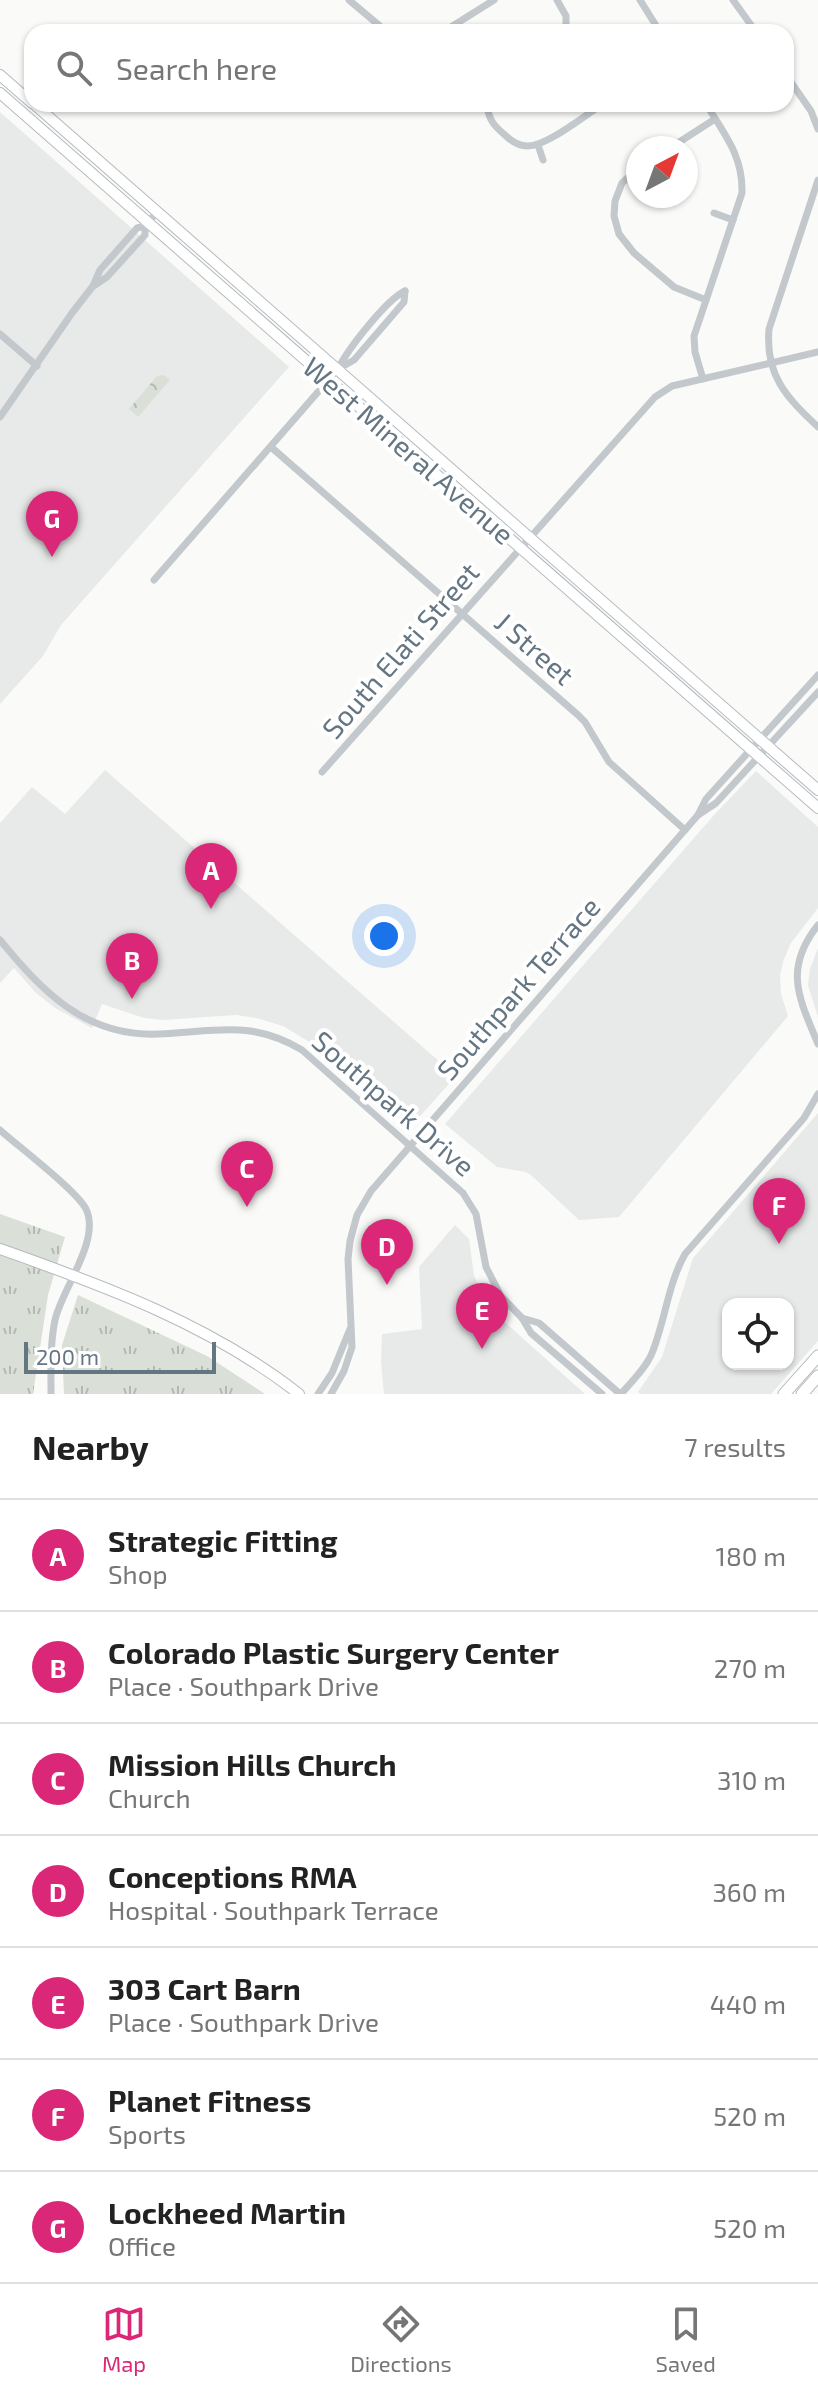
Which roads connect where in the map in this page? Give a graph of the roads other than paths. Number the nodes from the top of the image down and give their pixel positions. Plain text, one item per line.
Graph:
1 (494, 0) edge
2 (557, 0) edge
3 (640, 0) edge
4 (735, 0) edge
5 (351, 1) edge
6 (378, 24) edge
7 (456, 24) edge
8 (566, 24) edge
9 (655, 24) edge
10 (751, 24) edge
11 (0, 75) edge
12 (794, 87) edge
13 (0, 93) edge
14 (24, 95) edge
15 (43, 112) edge
16 (488, 112) edge
17 (590, 112) edge
18 (711, 112) edge
19 (715, 119) junction
20 (818, 129) edge
21 (689, 136) edge
22 (538, 145) junction
23 (543, 160) dead end
24 (626, 179) edge
25 (818, 180) edge
26 (157, 212) junction
27 (714, 213) dead end
28 (733, 220) junction
29 (147, 224) junction
30 (706, 300) junction
31 (0, 334) edge
32 (818, 352) edge
33 (770, 362) junction
34 (37, 366) junction
35 (338, 369) junction
36 (703, 379) junction
37 (329, 380) junction
38 (0, 417) edge
39 (818, 427) edge
40 (271, 447) junction
41 (528, 538) junction
42 (520, 548) junction
43 (154, 580) dead end
44 (462, 613) junction
45 (818, 675) edge
46 (818, 692) edge
47 (764, 743) junction
48 (754, 753) junction
49 (322, 772) dead end
50 (818, 790) edge
51 (818, 808) edge
52 (685, 830) junction
53 (818, 925) edge
54 (0, 940) edge
55 (818, 1044) edge
56 (818, 1094) edge
57 (0, 1130) edge
58 (410, 1144) junction
59 (0, 1249) edge
60 (73, 1275) junction
61 (522, 1318) junction
62 (350, 1329) junction
63 (818, 1356) edge
64 (818, 1376) edge
65 (51, 1394) edge
66 (299, 1394) edge
67 (318, 1394) edge
68 (331, 1394) edge
69 (602, 1394) edge
70 (621, 1394) edge
71 (784, 1394) edge
72 (802, 1394) edge

1 - 7 street
2 - 8 street
3 - 9 street
4 - 10 street
5 - 6 street
11 - 14 main road, West Mineral Avenue
12 - 20 street
13 - 29 main road, West Mineral Avenue
15 - 26 main road, West Mineral Avenue
16 - 22 street
17 - 22 street
18 - 19 street
19 - 21 street
19 - 28 street
22 - 23 street
24 - 30 street
25 - 33 street
26 - 29 street
26 - 35 main road, West Mineral Avenue
27 - 28 street
28 - 30 street
29 - 34 street
29 - 37 main road, West Mineral Avenue
30 - 36 street
31 - 34 street
32 - 33 street, South Elati Street
33 - 36 street, South Elati Street
33 - 39 street
34 - 38 street
35 - 35 street
35 - 37 street
35 - 41 main road, West Mineral Avenue
36 - 41 street, South Elati Street
37 - 40 street
37 - 42 main road, West Mineral Avenue
40 - 43 street
40 - 44 street, J Street
41 - 42 street, South Elati Street
41 - 47 main road, West Mineral Avenue
42 - 44 street, South Elati Street
42 - 48 main road, West Mineral Avenue
44 - 49 street, South Elati Street
44 - 52 street, J Street
45 - 47 street
46 - 47 street
47 - 48 street, Southpark Terrace
47 - 50 main road, West Mineral Avenue
48 - 51 main road, West Mineral Avenue
48 - 52 street, Southpark Terrace
52 - 58 street, Southpark Terrace
53 - 55 street
54 - 58 street, Southpark Drive
56 - 70 street
57 - 60 street
58 - 61 street, Southpark Drive
58 - 62 street, Southpark Terrace
59 - 60 main road
60 - 65 street
60 - 66 main road
61 - 69 street, Southpark Drive
61 - 70 street, Southpark Drive
62 - 67 street, Southpark Terrace
62 - 68 street, Southpark Terrace
63 - 71 main road
64 - 72 main road

